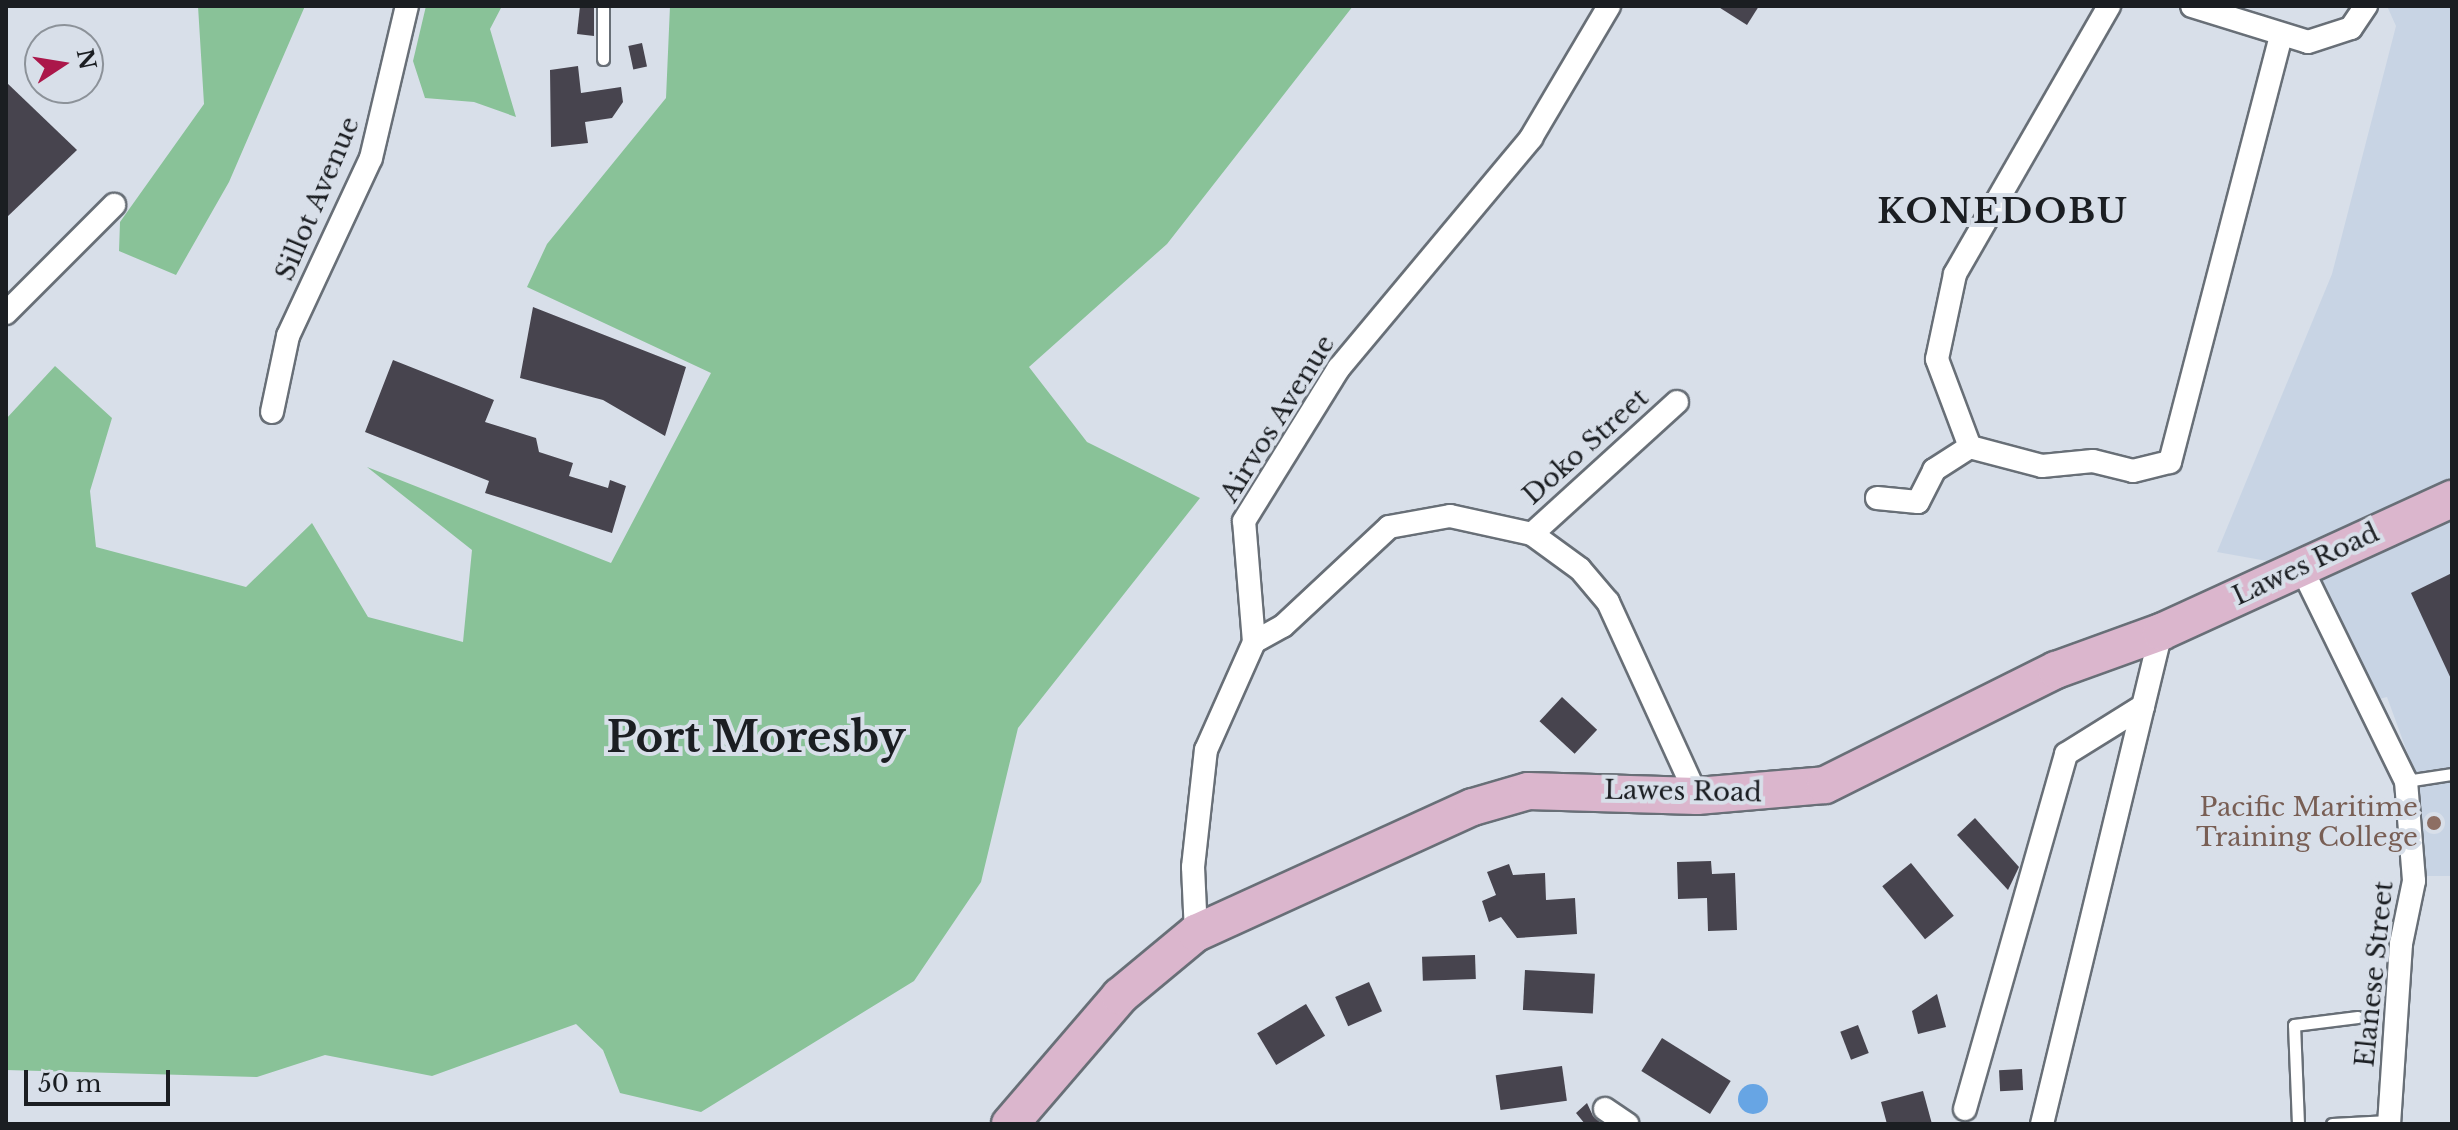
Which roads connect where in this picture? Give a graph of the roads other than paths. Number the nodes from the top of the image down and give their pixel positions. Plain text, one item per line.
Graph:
1 (407, 6) edge
2 (603, 6) edge
3 (1609, 6) edge
4 (2109, 6) edge
5 (2192, 6) edge
6 (2366, 6) edge
7 (2281, 36) junction
8 (603, 59) dead end
9 (114, 205) dead end
10 (6, 313) edge
11 (1677, 402) dead end
12 (272, 412) dead end
13 (1970, 447) junction
14 (1877, 498) dead end
15 (2452, 499) edge
16 (1532, 534) junction
17 (2301, 567) junction
18 (2161, 632) junction
19 (1254, 642) junction
20 (2143, 706) junction
21 (2452, 774) edge
22 (2406, 781) junction
23 (1697, 796) junction
24 (1196, 933) junction
25 (2357, 1017) dead end
26 (1605, 1109) dead end
27 (1965, 1109) dead end
28 (2389, 1123) edge
29 (1010, 1124) edge
30 (1627, 1124) edge
31 (2042, 1124) edge
32 (2298, 1124) edge
33 (2332, 1124) edge

1 - 12 street, Sillot Avenue
2 - 8 lane
3 - 19 street, Airvos Avenue
4 - 13 street
5 - 7 street
6 - 7 street
7 - 13 street
9 - 10 street
11 - 16 street, Doko Street
13 - 14 street
15 - 17 main road, Lawes Road
16 - 19 street
16 - 23 street
17 - 18 main road, Lawes Road
17 - 22 street, Elanese Street
18 - 20 street
18 - 23 main road, Lawes Road
19 - 24 street, Airvos Avenue
20 - 27 street
20 - 31 street
21 - 22 lane
22 - 28 street, Elanese Street
23 - 24 main road, Lawes Road
24 - 29 main road, Lawes Road
25 - 32 lane
26 - 30 street
28 - 33 lane

